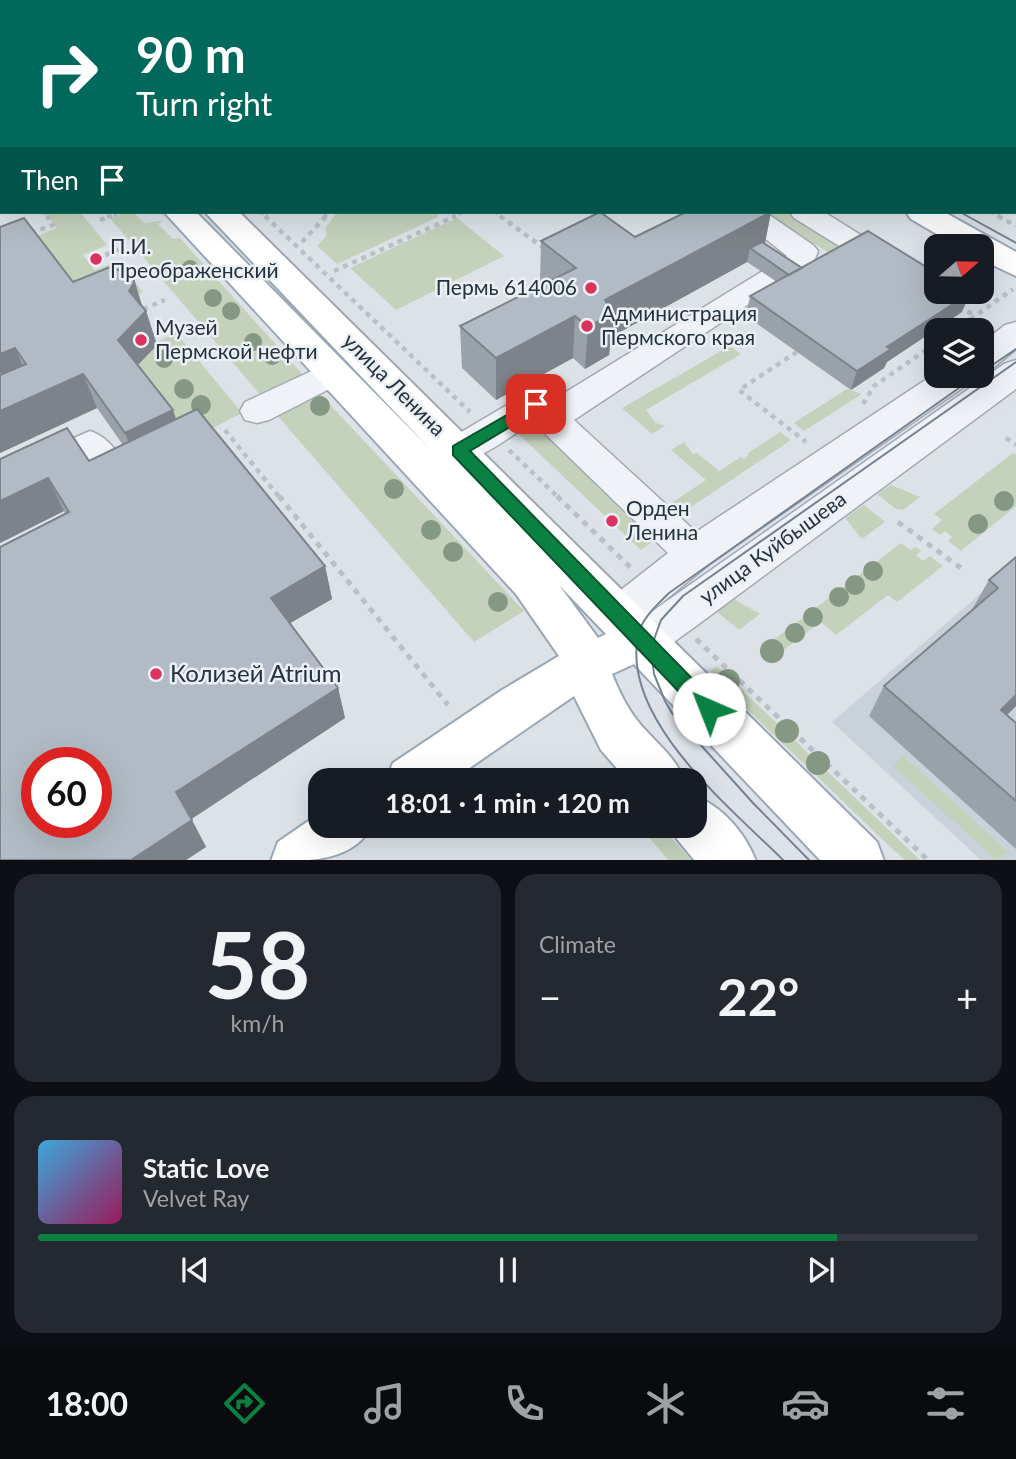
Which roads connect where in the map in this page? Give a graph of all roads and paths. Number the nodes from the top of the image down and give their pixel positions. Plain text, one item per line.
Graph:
1 (45, 214) edge
2 (117, 214) edge
3 (181, 214) edge
4 (223, 214) edge
5 (263, 214) edge
6 (328, 214) edge
7 (460, 214) edge
8 (498, 214) edge
9 (749, 214) edge
10 (807, 214) edge
11 (925, 214) edge
12 (995, 214) edge
13 (100, 220) dead end
14 (1016, 226) edge
15 (29, 234) edge
16 (302, 242) dead end
17 (122, 248) dead end
18 (862, 248) edge
19 (548, 252) dead end
20 (96, 259) dead end
21 (334, 271) dead end
22 (1012, 271) edge
23 (165, 300) dead end
24 (955, 304) edge
25 (143, 309) edge
26 (975, 316) junction
27 (972, 318) edge
28 (1016, 333) edge
29 (994, 350) edge
30 (797, 352) dead end
31 (1016, 372) edge
32 (333, 373) junction
33 (938, 388) edge
34 (257, 411) dead end
35 (551, 418) junction
36 (226, 430) dead end
37 (1006, 438) dead end
38 (475, 441) junction
39 (806, 442) dead end
40 (1016, 445) edge
41 (112, 473) edge
42 (0, 486) edge
43 (898, 522) dead end
44 (695, 554) junction
45 (627, 564) dead end
46 (965, 571) dead end
47 (662, 637) junction
48 (583, 657) junction
49 (448, 705) dead end
50 (428, 768) edge
51 (648, 768) edge
52 (707, 834) edge
53 (329, 838) edge
54 (297, 860) edge
55 (730, 860) edge
56 (858, 860) edge
57 (929, 860) edge

1 - 15 path
2 - 13 path
3 - 32 main road, улица Ленина
4 - 38 main road, улица Ленина
5 - 38 path
6 - 16 path
7 - 21 path
8 - 19 path
9 - 35 street
10 - 18 street
11 - 22 main road
12 - 14 path
17 - 20 path
22 - 26 path
23 - 25 path
24 - 26 path
26 - 27 path
28 - 29 street
30 - 39 path
31 - 47 street, улица Куйбышева
32 - 34 street
32 - 48 main road, улица Ленина
33 - 44 street, улица Куйбышева
35 - 38 street
35 - 44 street
36 - 49 path
37 - 40 path
38 - 45 path
38 - 47 main road, улица Ленина
41 - 42 street
43 - 46 path
44 - 47 street, улица Куйбышева
47 - 48 main road, улица Куйбышева
47 - 56 main road, улица Ленина
47 - 57 path
48 - 50 main road, улица Куйбышева
48 - 51 main road, улица Ленина
52 - 55 main road
53 - 54 main road

